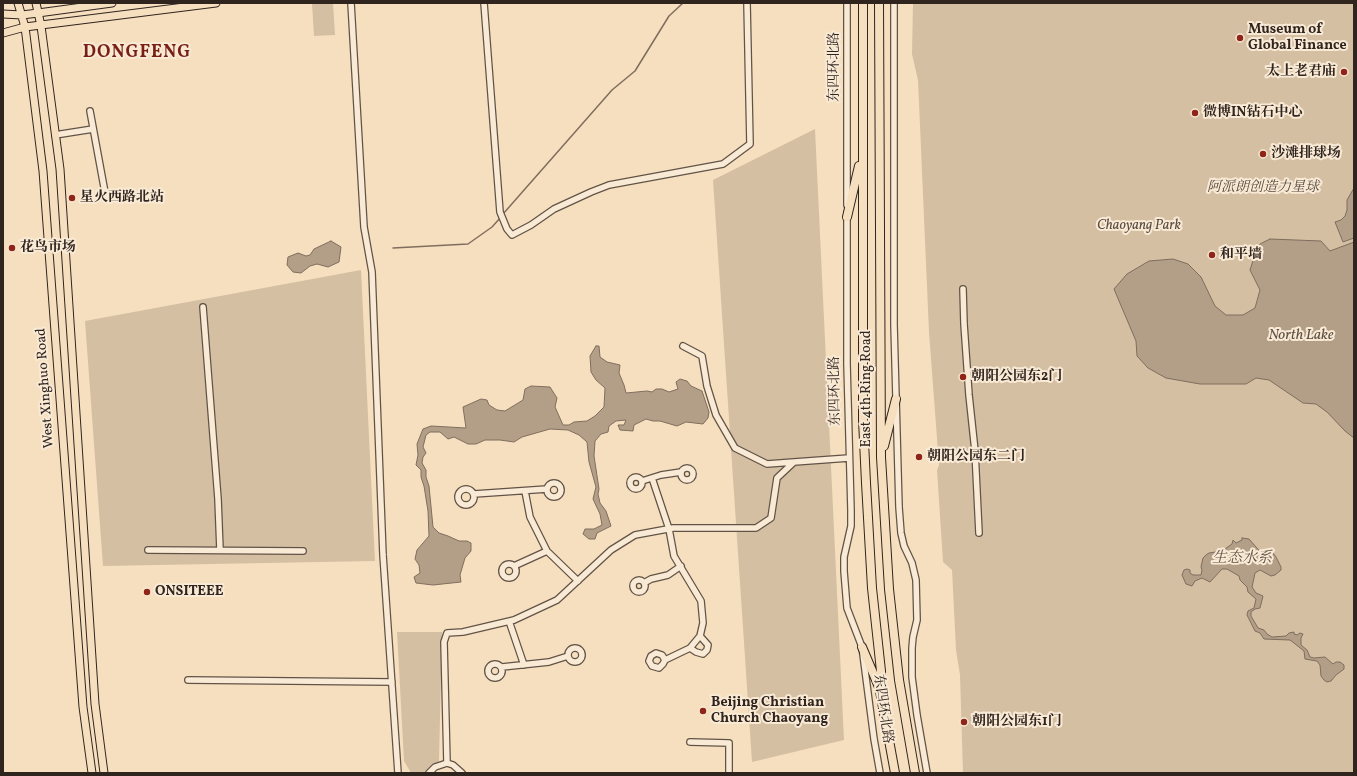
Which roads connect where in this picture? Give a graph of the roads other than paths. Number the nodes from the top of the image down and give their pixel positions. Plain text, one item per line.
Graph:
1 (18, 3) edge
2 (36, 3) edge
3 (112, 3) edge
4 (216, 3) edge
5 (351, 3) edge
6 (484, 3) edge
7 (747, 3) edge
8 (847, 3) edge
9 (863, 3) edge
10 (879, 3) edge
11 (894, 3) edge
12 (38, 13) junction
13 (3, 14) edge
14 (22, 15) junction
15 (40, 26) junction
16 (25, 28) junction
17 (3, 33) edge
18 (90, 111) dead end
19 (92, 129) junction
20 (55, 135) junction
21 (863, 151) junction
22 (106, 198) dead end
23 (847, 217) junction
24 (963, 289) dead end
25 (203, 307) dead end
26 (683, 346) dead end
27 (896, 399) junction
28 (881, 457) junction
29 (849, 458) junction
30 (794, 462) junction
31 (681, 472) dead end
32 (652, 478) junction
33 (642, 481) dead end
34 (547, 489) dead end
35 (525, 491) junction
36 (474, 494) dead end
37 (668, 529) junction
38 (979, 533) dead end
39 (148, 550) dead end
40 (220, 550) junction
41 (302, 551) dead end
42 (547, 551) junction
43 (514, 566) dead end
44 (680, 566) junction
45 (578, 581) junction
46 (644, 583) dead end
47 (509, 621) junction
48 (700, 636) junction
49 (862, 647) junction
50 (690, 648) junction
51 (568, 656) dead end
52 (664, 660) dead end
53 (524, 665) junction
54 (502, 667) dead end
55 (188, 680) dead end
56 (392, 682) junction
57 (880, 690) junction
58 (690, 742) dead end
59 (447, 763) junction
60 (92, 773) edge
61 (104, 773) edge
62 (398, 773) edge
63 (429, 773) edge
64 (462, 773) edge
65 (729, 773) edge
66 (880, 773) edge
67 (895, 773) edge
68 (915, 773) edge
69 (927, 773) edge

1 - 14 main road, West Xinghuo Road
2 - 12 main road, West Xinghuo Road
3 - 12 main road
4 - 15 main road
5 - 56 street
6 - 7 street
8 - 23 street, 东四环北路
9 - 21 highway, East 4th Ring Road
10 - 28 highway, East 4th Ring Road
11 - 27 street
12 - 14 main road
12 - 15 main road, West Xinghuo Road
13 - 14 main road
14 - 16 main road, West Xinghuo Road
15 - 16 main road
15 - 20 main road, West Xinghuo Road
16 - 17 main road
16 - 60 main road, West Xinghuo Road
18 - 19 street
19 - 20 street
19 - 22 street
20 - 61 main road, West Xinghuo Road
21 - 23 highway
21 - 57 highway, East 4th Ring Road
23 - 29 street, 东四环北路
24 - 38 street
25 - 40 street
26 - 30 street
27 - 28 highway
27 - 69 street
28 - 68 highway, East 4th Ring Road
29 - 30 street
29 - 49 street, 东四环北路
30 - 37 street
31 - 32 street
32 - 33 street
32 - 37 street
34 - 35 street
35 - 36 street
35 - 42 street
37 - 44 street
37 - 45 street
39 - 40 street
40 - 41 street
42 - 43 street
42 - 45 street
44 - 46 street
44 - 48 street
45 - 47 street
47 - 53 street
47 - 59 street
48 - 50 street
48 - 50 street
49 - 57 highway
49 - 66 street, 东四环北路
50 - 52 street
51 - 53 street
53 - 54 street
55 - 56 street
56 - 62 street
57 - 67 highway, East 4th Ring Road
58 - 65 street
59 - 63 street
59 - 64 street

